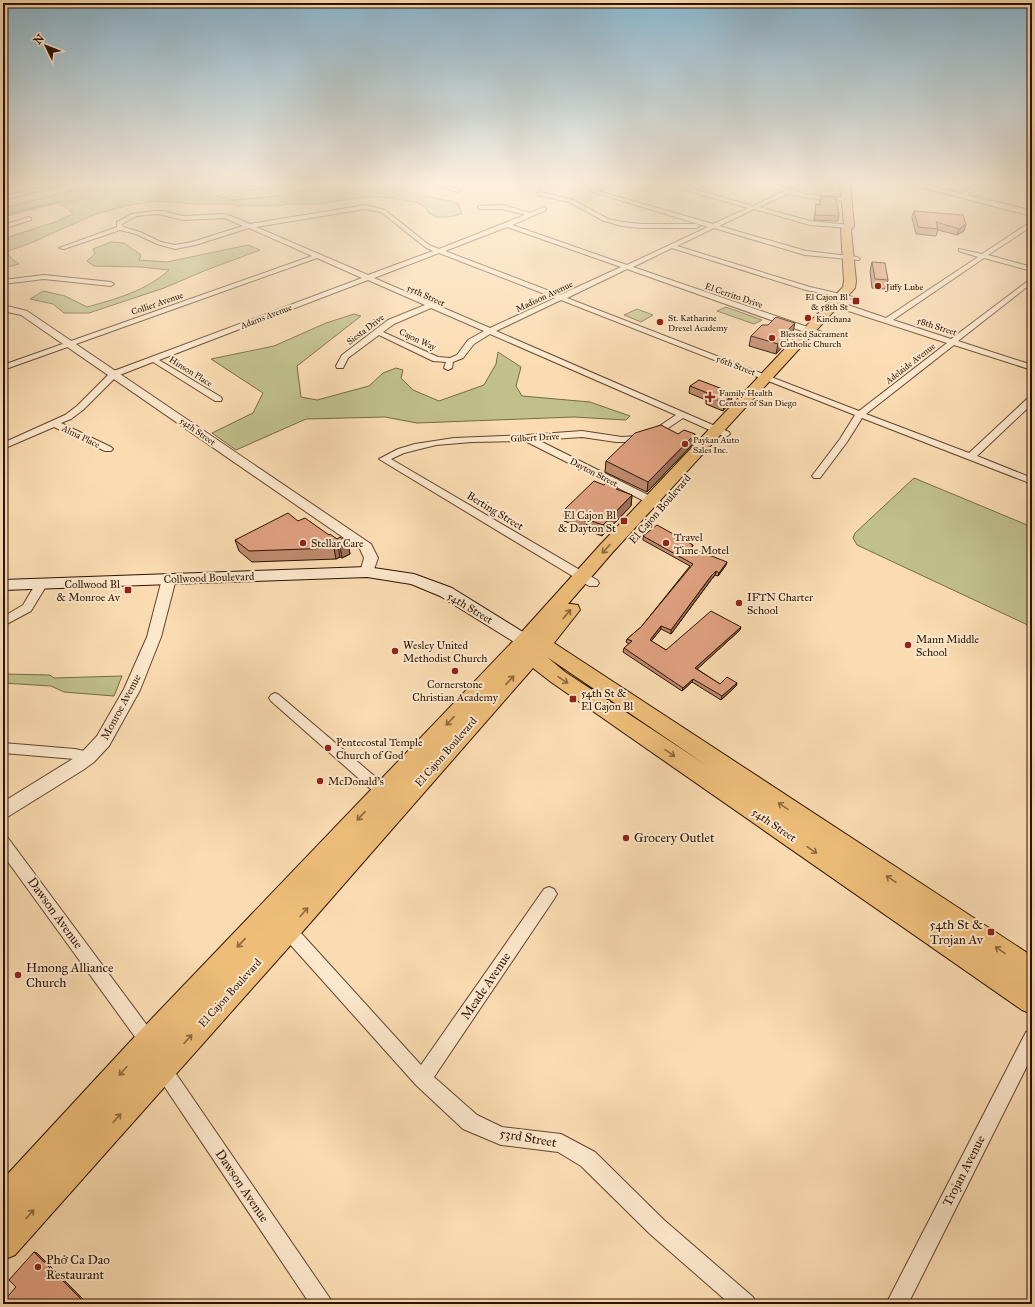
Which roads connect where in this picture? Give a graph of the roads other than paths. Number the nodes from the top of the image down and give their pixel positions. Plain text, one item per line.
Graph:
1 (71, 245) edge
2 (167, 245) edge
3 (187, 245) edge
4 (292, 245) edge
5 (426, 245) edge
6 (454, 245) edge
7 (564, 245) edge
8 (778, 245) edge
9 (853, 245) edge
10 (999, 245) edge
11 (672, 246) joint
12 (62, 248) dead end
13 (961, 250) dead end
14 (439, 251) junction
15 (317, 256) junction
16 (983, 256) junction
17 (853, 258) junction
18 (628, 267) junction
19 (1032, 269) edge
20 (366, 278) junction
21 (1032, 280) edge
22 (3, 282) edge
23 (111, 284) dead end
24 (561, 298) junction
25 (843, 301) junction
26 (429, 306) junction
27 (3, 308) edge
28 (887, 320) junction
29 (378, 332) junction
30 (488, 332) junction
31 (815, 332) junction
32 (953, 342) junction
33 (69, 344) junction
34 (153, 359) junction
35 (449, 364) joint
36 (340, 366) dead end
37 (3, 368) edge
38 (1032, 368) edge
39 (114, 374) junction
40 (771, 379) junction
41 (218, 399) dead end
42 (1032, 399) edge
43 (860, 414) junction
44 (682, 415) junction
45 (55, 424) junction
46 (721, 433) junction
47 (527, 438) junction
48 (3, 446) edge
49 (108, 449) dead end
50 (971, 457) junction
51 (384, 459) joint
52 (817, 476) dead end
53 (1032, 481) edge
54 (657, 503) junction
55 (367, 572) junction
56 (169, 579) junction
57 (414, 579) joint
58 (588, 580) junction
59 (42, 583) junction
60 (3, 585) edge
61 (3, 622) edge
62 (533, 647) junction
63 (276, 698) dead end
64 (3, 748) edge
65 (88, 757) junction
66 (391, 798) junction
67 (3, 811) edge
68 (3, 843) edge
69 (549, 894) dead end
70 (278, 922) junction
71 (1032, 972) edge
72 (1032, 1000) edge
73 (1032, 1038) edge
74 (155, 1055) junction
75 (422, 1079) junction
76 (3, 1203) edge
77 (3, 1243) edge
78 (322, 1304) edge
79 (746, 1304) edge
80 (897, 1304) edge

1 - 12 street
2 - 3 street, 56th Street
4 - 15 street, 55th Street
5 - 14 street, 56th Street
6 - 14 street, Adams Avenue
7 - 18 street, El Cerrito Drive
8 - 17 street
9 - 17 main road, El Cajon Boulevard
10 - 16 street
11 - 18 street, Madison Avenue
11 - 25 street, 58th Street
13 - 16 street
14 - 20 street, Adams Avenue
14 - 24 street, 56th Street
15 - 20 street, 55th Street
15 - 33 street, Collier Avenue
16 - 19 street
16 - 28 street
17 - 25 main road, El Cajon Boulevard
18 - 24 street, Madison Avenue
18 - 31 street, El Cerrito Drive
20 - 26 street, 55th Street
20 - 34 street, Adams Avenue
21 - 32 street, Adelaide Avenue
22 - 23 street
24 - 30 street, Madison Avenue
24 - 40 street, 56th Street
25 - 28 street, 58th Street
25 - 31 main road, El Cajon Boulevard
26 - 29 street, Siesta Drive
26 - 30 street, 55th Street
27 - 33 street, 54th Street
28 - 32 street, 58th Street
29 - 35 street, Cajon Way
29 - 36 street, Siesta Drive
30 - 35 street, Madison Avenue
30 - 44 street, 55th Street
31 - 40 main road, El Cajon Boulevard
32 - 38 street, 58th Street
32 - 43 street, Adelaide Avenue
33 - 37 street, Collier Avenue
33 - 39 street, 54th Street
34 - 39 street, Adams Avenue
34 - 41 street, Hinson Place
39 - 45 street, Adams Avenue
39 - 55 street, 54th Street
40 - 43 street, 56th Street
40 - 46 main road, El Cajon Boulevard
42 - 50 street
43 - 50 street, 56th Street
43 - 52 street, Adelaide Avenue
44 - 46 street, 55th Street
44 - 47 street, Gilbert Drive
45 - 48 street, Adams Avenue
45 - 49 street, Alma Place
46 - 54 main road, El Cajon Boulevard
47 - 51 street, Gilbert Drive
47 - 54 street, Dayton Street
50 - 53 street, 56th Street
51 - 58 street, Berting Street
54 - 58 main road, El Cajon Boulevard
55 - 56 main road, Collwood Boulevard
55 - 57 main road, Collwood Boulevard
56 - 59 main road, Collwood Boulevard
56 - 65 street, Monroe Avenue
57 - 62 main road, 54th Street
58 - 62 main road, El Cajon Boulevard
59 - 60 main road, Collwood Boulevard
59 - 61 street
62 - 66 main road, El Cajon Boulevard
71 -> 62 main road, 54th Street
62 -> 72 main road, 54th Street
63 - 66 street
64 - 65 street
65 - 67 street, Monroe Avenue
66 - 70 main road, El Cajon Boulevard
68 - 74 street, Dawson Avenue
69 - 75 street, Meade Avenue
70 - 74 main road, El Cajon Boulevard
70 - 75 street, 53rd Street
73 - 80 street, Trojan Avenue
74 -> 76 main road, El Cajon Boulevard
77 -> 74 main road, El Cajon Boulevard
74 - 78 street, Dawson Avenue
75 - 79 street, 53rd Street

